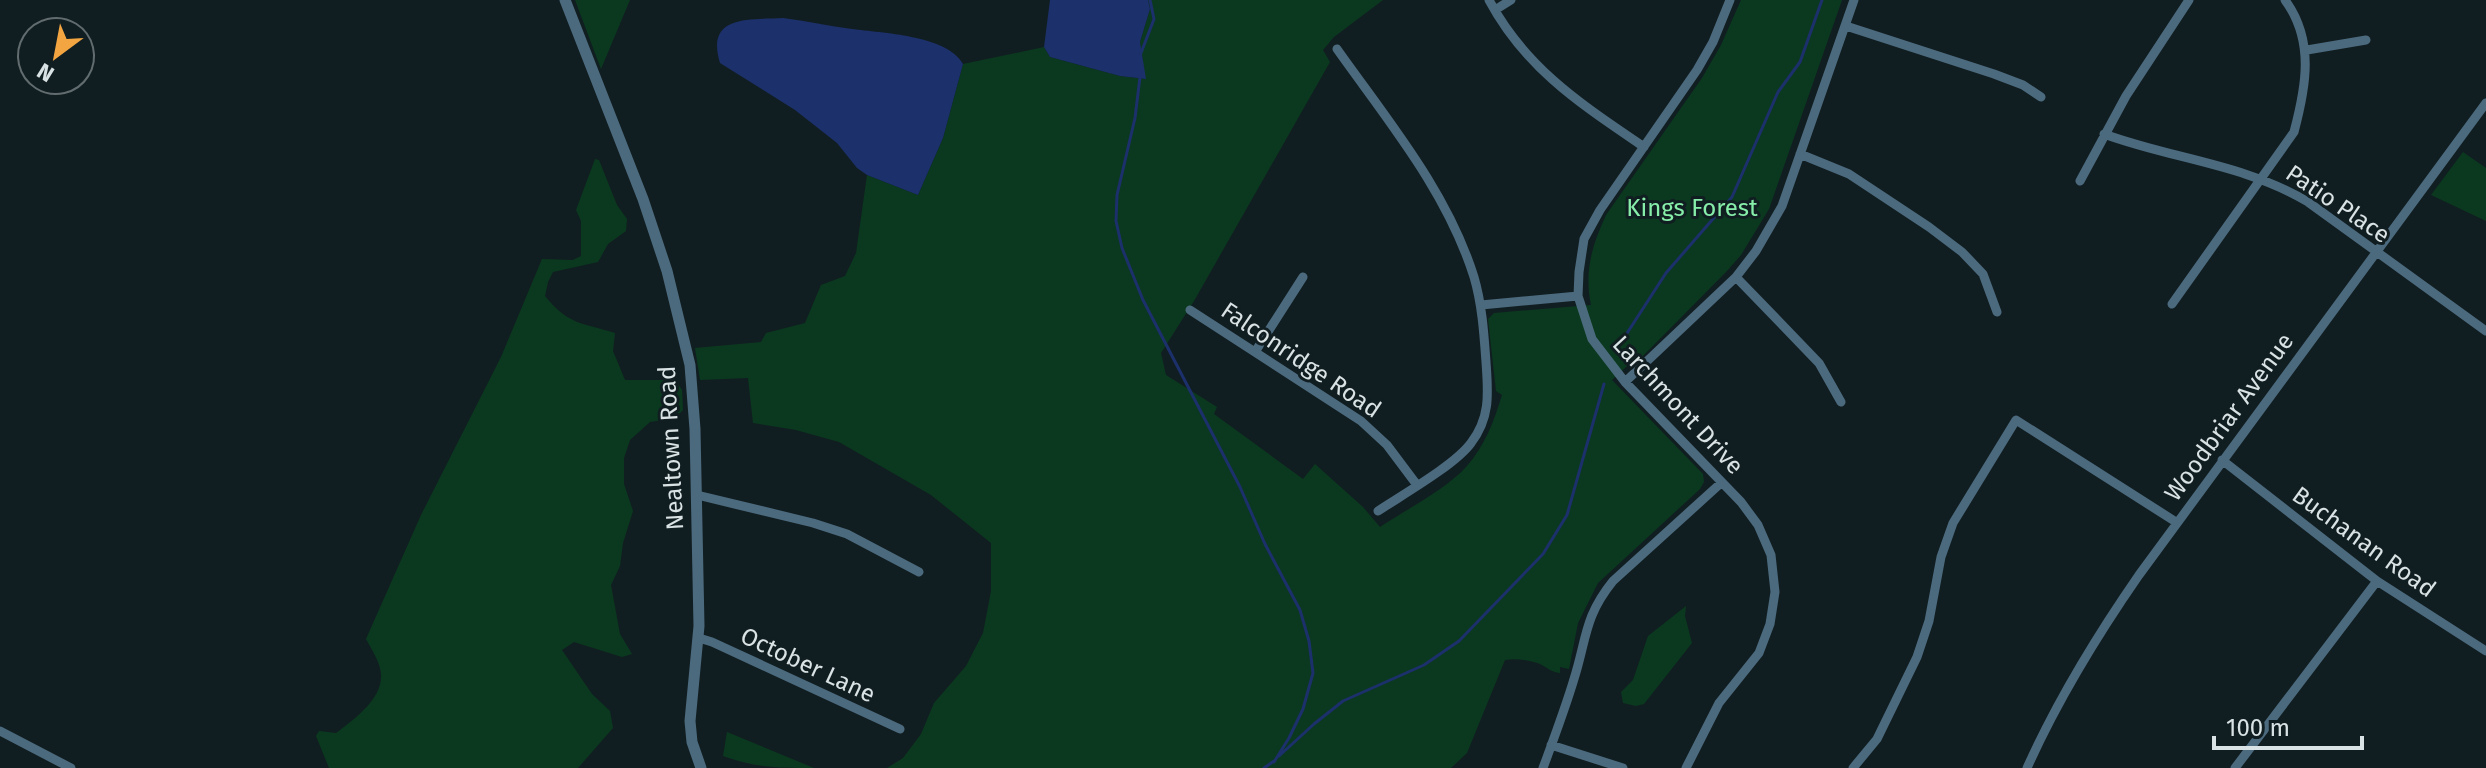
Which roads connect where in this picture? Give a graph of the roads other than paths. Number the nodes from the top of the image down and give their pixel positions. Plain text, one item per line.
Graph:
1 (565, 0) edge
2 (1489, 0) edge
3 (1511, 0) edge
4 (1730, 0) edge
5 (1854, 0) edge
6 (2189, 0) edge
7 (2285, 0) edge
8 (1495, 10) junction
9 (1846, 26) junction
10 (2366, 40) dead end
11 (1337, 49) dead end
12 (2307, 50) junction
13 (2041, 97) dead end
14 (2486, 103) edge
15 (2104, 134) junction
16 (1644, 147) junction
17 (1800, 154) junction
18 (2259, 177) junction
19 (2080, 181) dead end
20 (2375, 252) junction
21 (1303, 277) dead end
22 (1736, 277) junction
23 (1578, 296) junction
24 (2172, 304) dead end
25 (1481, 305) junction
26 (1190, 310) dead end
27 (1997, 312) dead end
28 (2486, 331) edge
29 (1255, 352) junction
30 (1625, 382) junction
31 (1841, 402) dead end
32 (2222, 460) junction
33 (1721, 483) junction
34 (1417, 485) junction
35 (697, 495) junction
36 (1378, 511) dead end
37 (2176, 522) junction
38 (919, 572) dead end
39 (2377, 581) junction
40 (699, 638) junction
41 (2486, 651) edge
42 (900, 729) dead end
43 (0, 731) edge
44 (1551, 745) junction
45 (71, 768) edge
46 (701, 768) edge
47 (1543, 768) edge
48 (1623, 768) edge
49 (1686, 768) edge
50 (1853, 768) edge
51 (2027, 768) edge
52 (2235, 768) edge

1 - 35 street, Nealtown Road
2 - 8 street
3 - 8 street
4 - 16 street, Larchmont Drive
5 - 9 street
6 - 15 street
7 - 12 street
8 - 16 street
9 - 13 street
9 - 17 street
10 - 12 street
11 - 25 street
12 - 18 street
14 - 20 street, Woodbriar Avenue
15 - 18 street, Patio Place
15 - 19 street
16 - 23 street, Larchmont Drive
17 - 22 street
17 - 27 street
18 - 20 street, Patio Place
18 - 24 street
20 - 28 street, Patio Place
20 - 32 street, Woodbriar Avenue
21 - 29 street
22 - 30 street
22 - 31 street
23 - 25 street
23 - 30 street, Larchmont Drive
25 - 34 street
26 - 29 street, Falconridge Road
29 - 34 street, Falconridge Road
30 - 33 street, Larchmont Drive
32 - 37 street, Woodbriar Avenue
32 - 39 street, Buchanan Road
33 - 44 street
33 - 49 street, Larchmont Drive
34 - 36 street
35 - 38 street
35 - 40 street, Nealtown Road
37 - 50 street
37 - 51 street, Woodbriar Avenue
39 - 41 street, Buchanan Road
39 - 52 street
40 - 42 street, October Lane
40 - 46 street, Nealtown Road
43 - 45 street
44 - 47 street
44 - 48 street

